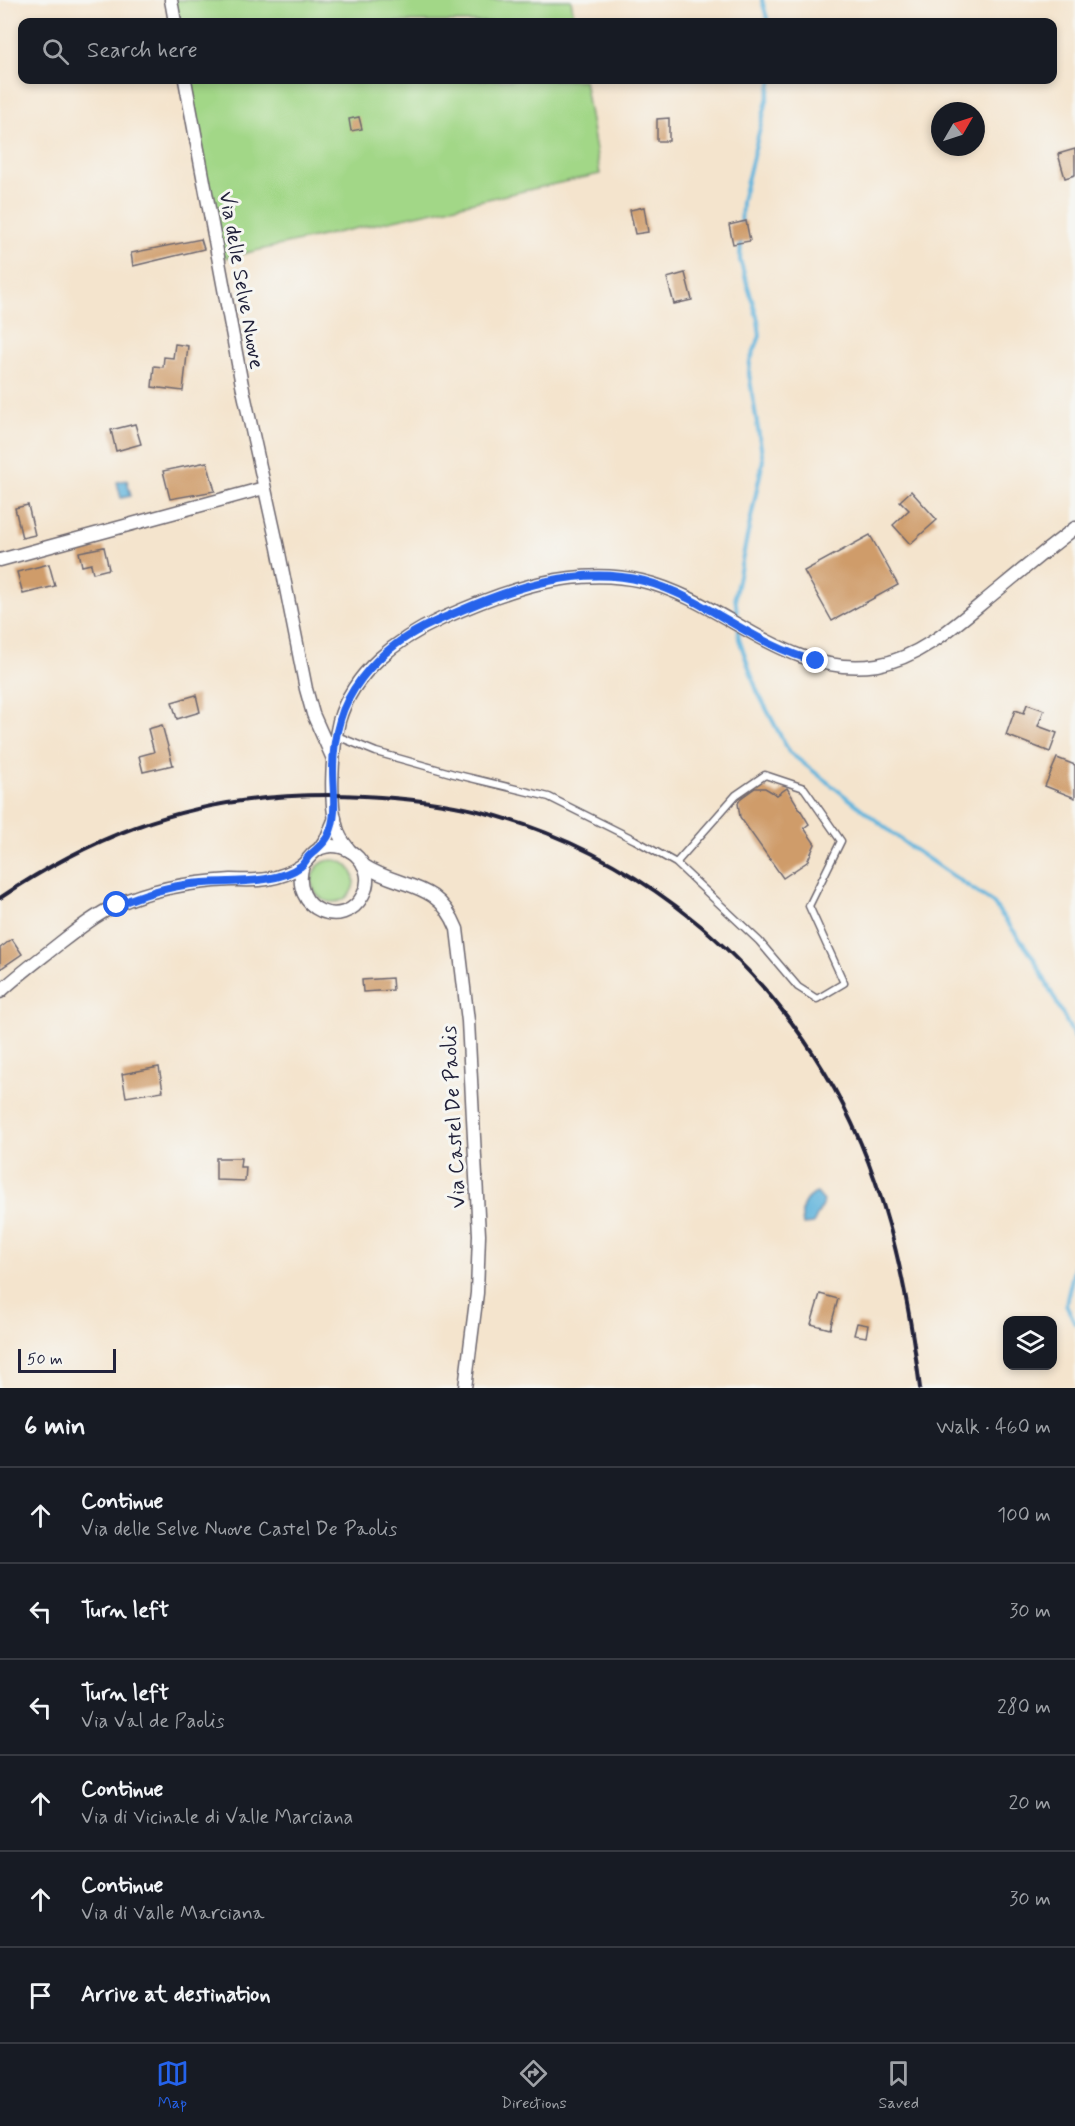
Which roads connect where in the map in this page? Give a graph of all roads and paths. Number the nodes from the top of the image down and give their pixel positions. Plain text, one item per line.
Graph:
1 (171, 0) edge
2 (174, 18) edge
3 (186, 84) edge
4 (264, 488) junction
5 (1075, 528) edge
6 (0, 560) edge
7 (336, 735) junction
8 (333, 759) junction
9 (334, 819) junction
10 (319, 849) junction
11 (350, 850) junction
12 (676, 863) junction
13 (303, 865) junction
14 (363, 865) junction
15 (264, 879) junction
16 (393, 880) junction
17 (300, 885) junction
18 (364, 895) junction
19 (0, 992) edge
20 (465, 1388) edge

1 - 2 street
3 - 4 street, Via delle Selve Nuove
4 - 6 street
4 - 8 street, Via delle Selve Nuove
5 - 7 street
7 - 8 street
7 - 12 lane
8 - 9 street
9 - 10 street
9 - 11 street
10 - 11 street
10 - 13 street
11 - 14 street
12 - 12 lane
13 - 15 street
13 - 17 street
14 - 16 street, Via Castel De Paolis
14 - 18 street
15 - 17 street
15 - 19 street
16 - 18 street
16 - 20 street, Via Castel De Paolis
17 - 18 street

